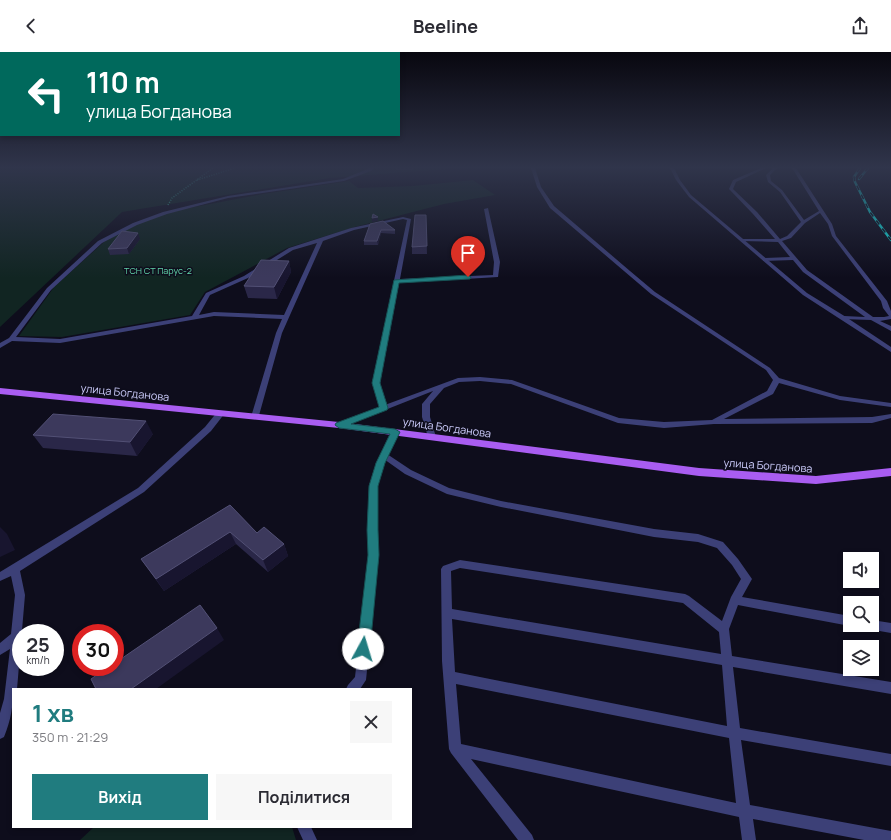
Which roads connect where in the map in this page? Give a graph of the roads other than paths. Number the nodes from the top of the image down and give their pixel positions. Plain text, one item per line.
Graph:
1 (195, 205) edge
2 (551, 205) edge
3 (701, 205) edge
4 (747, 205) edge
5 (790, 205) edge
6 (817, 205) edge
7 (486, 209) dead end
8 (821, 211) junction
9 (803, 222) junction
10 (321, 240) junction
11 (743, 240) junction
12 (779, 241) junction
13 (794, 258) junction
14 (765, 260) junction
15 (397, 281) junction
16 (891, 316) edge
17 (286, 317) junction
18 (194, 318) junction
19 (844, 318) junction
20 (871, 318) junction
21 (891, 329) edge
22 (11, 339) junction
23 (0, 346) edge
24 (891, 350) edge
25 (777, 380) junction
26 (441, 386) junction
27 (0, 391) edge
28 (891, 405) edge
29 (384, 408) junction
30 (221, 413) junction
31 (891, 416) edge
32 (255, 417) junction
33 (713, 422) junction
34 (339, 425) junction
35 (395, 432) junction
36 (432, 437) junction
37 (384, 455) junction
38 (891, 472) edge
39 (15, 569) junction
40 (0, 577) edge
41 (736, 600) junction
42 (446, 613) junction
43 (843, 620) edge
44 (17, 624) edge
45 (879, 626) edge
46 (891, 628) edge
47 (724, 629) junction
48 (12, 640) edge
49 (0, 650) edge
50 (727, 661) junction
51 (12, 676) edge
52 (450, 677) junction
53 (353, 688) edge
54 (891, 688) edge
55 (0, 733) edge
56 (734, 733) junction
57 (455, 749) junction
58 (891, 760) edge
59 (744, 811) junction
60 (304, 828) edge
61 (891, 838) edge
62 (310, 840) edge
63 (526, 840) edge
64 (749, 840) edge

1 - 22 street
2 - 25 street
3 - 11 street
4 - 12 street
5 - 9 street
6 - 8 street
7 - 15 street
8 - 9 street
8 - 16 street
9 - 12 street
10 - 15 street
10 - 17 street
10 - 18 street
11 - 12 street
11 - 14 street
12 - 13 street
13 - 14 street
13 - 20 street
14 - 19 street
15 - 29 street
16 - 20 street
17 - 18 street
17 - 32 street
18 - 22 street
19 - 20 street
19 - 24 street
20 - 21 street
22 - 23 street
25 - 28 street
25 - 33 street
26 - 29 street
26 - 33 street
26 - 36 street
27 - 30 main road, улица Богданова
29 - 34 street
30 - 32 main road, улица Богданова
30 - 39 street
31 - 33 street
32 - 34 main road, улица Богданова
34 - 35 main road, улица Богданова
35 - 36 main road, улица Богданова
35 - 37 street
36 - 38 main road, улица Богданова
37 - 41 street
37 - 53 street
39 - 40 street
39 - 44 street
41 - 43 street
41 - 47 street
42 - 47 street
42 - 50 street
42 - 52 street
45 - 46 street
47 - 50 street
48 - 49 street
50 - 54 street
50 - 56 street
51 - 55 street
52 - 56 street
52 - 57 street
56 - 58 street
56 - 59 street
57 - 59 street
57 - 63 street
59 - 61 street
59 - 64 street
60 - 62 street

